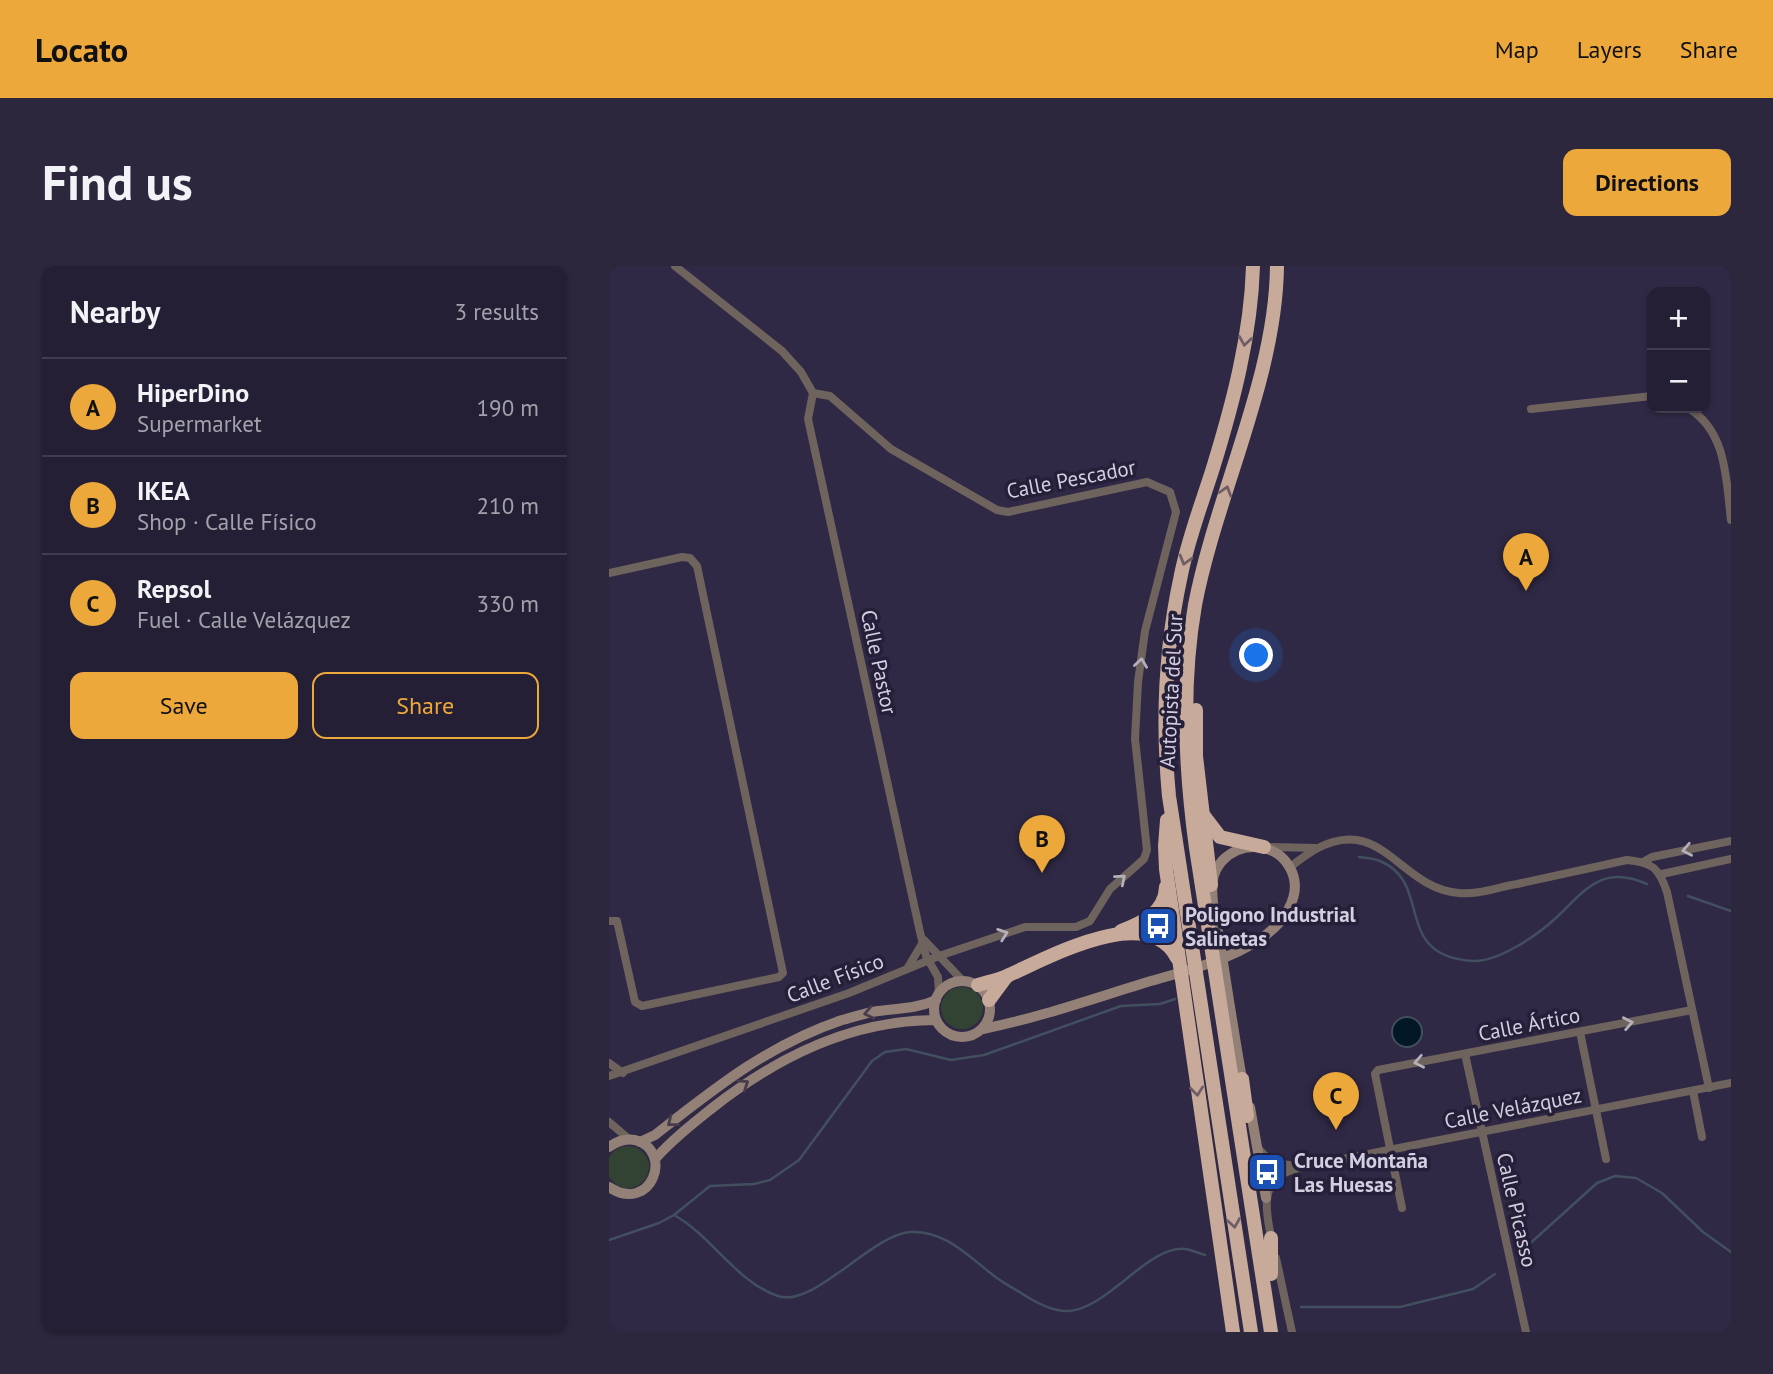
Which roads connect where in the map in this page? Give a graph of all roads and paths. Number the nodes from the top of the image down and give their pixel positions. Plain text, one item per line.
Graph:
1 (675, 266) edge
2 (1277, 269) edge
3 (1253, 270) edge
4 (813, 393) junction
5 (1647, 397) edge
6 (1531, 409) dead end
7 (1694, 413) edge
8 (1731, 520) edge
9 (609, 573) edge
10 (1196, 604) junction
11 (1169, 796) junction
12 (1201, 807) junction
13 (1731, 841) edge
14 (1264, 847) junction
15 (1317, 848) junction
16 (1731, 859) edge
17 (1643, 862) junction
18 (1290, 867) junction
19 (1166, 869) junction
20 (1662, 874) junction
21 (1212, 891) junction
22 (609, 921) edge
23 (1076, 927) joint
24 (1107, 937) junction
25 (922, 939) junction
26 (1215, 944) junction
27 (939, 956) junction
28 (928, 961) junction
29 (1185, 961) junction
30 (907, 970) junction
31 (1007, 976) junction
32 (970, 983) junction
33 (937, 997) junction
34 (990, 1004) junction
35 (1691, 1007) junction
36 (1226, 1015) junction
37 (936, 1020) junction
38 (1024, 1021) junction
39 (1196, 1022) junction
40 (983, 1029) junction
41 (1580, 1032) junction
42 (1465, 1054) junction
43 (609, 1063) edge
44 (623, 1073) junction
45 (609, 1076) edge
46 (1242, 1079) junction
47 (1731, 1083) edge
48 (1709, 1088) junction
49 (1693, 1091) junction
50 (1595, 1110) junction
51 (609, 1122) edge
52 (1481, 1132) junction
53 (1702, 1137) dead end
54 (635, 1140) junction
55 (609, 1147) edge
56 (1259, 1149) junction
57 (1390, 1150) junction
58 (655, 1159) junction
59 (1606, 1159) dead end
60 (1302, 1167) junction
61 (612, 1192) edge
62 (1266, 1198) junction
63 (1402, 1208) dead end
64 (1271, 1238) junction
65 (1271, 1274) junction
66 (1233, 1332) edge
67 (1251, 1332) edge
68 (1271, 1332) edge
69 (1277, 1332) edge
70 (1292, 1332) edge
71 (1526, 1332) edge

1 - 4 street, Calle Pescador
10 -> 2 highway, Autopista del Sur
3 -> 11 highway, Autopista del Sur
23 -> 4 street, Calle Pescador
4 - 25 street, Calle Pastor
5 - 6 street
7 - 8 street
9 - 22 street
10 - 12 highway
10 - 26 highway, Autopista del Sur
11 - 19 highway
11 - 29 highway, Autopista del Sur
12 - 14 highway
12 - 21 highway
13 -> 17 street
14 - 15 street
14 - 18 street
14 - 21 street
15 - 17 street
15 - 18 street
16 - 20 street
17 - 20 street
18 - 38 street
19 - 24 highway
19 - 29 highway
20 - 35 street
21 - 26 street
27 -> 23 street, Calle Físico
24 - 29 highway
24 - 31 highway
25 - 27 street, Calle Pastor
25 - 28 street, Calle Pastor
25 - 30 street
26 - 36 highway, Autopista del Sur
27 - 28 street, Calle Físico
27 - 32 street, Calle Pastor
28 - 30 street, Calle Físico
28 - 33 street, Calle Pastor
29 - 39 highway, Autopista del Sur
30 - 44 street, Calle Físico
31 - 32 highway
31 - 34 highway
32 - 33 street
32 - 34 street
33 - 37 street
33 -> 54 street
34 - 38 street
34 - 40 street
41 -> 35 street, Calle Ártico
35 - 48 street
36 - 46 street
36 - 68 highway, Autopista del Sur
37 - 40 street
58 -> 37 street
38 - 40 street
39 -> 66 highway
39 -> 67 highway, Autopista del Sur
41 - 42 street, Calle Ártico
41 - 50 street
42 - 52 street, Calle Picasso
42 -> 57 street, Calle Ártico
43 - 44 street
44 - 45 street, Calle Físico
46 - 56 street
46 - 65 highway
47 - 48 street, Calle Velázquez
48 - 49 street, Calle Velázquez
49 - 50 street, Calle Velázquez
49 - 53 street
50 - 52 street, Calle Velázquez
50 - 59 street
51 - 54 street
52 - 57 street, Calle Velázquez
52 - 71 street, Calle Picasso
54 - 55 street
54 - 58 street
56 - 60 street, Calle Velázquez
56 - 62 street
57 - 60 street, Calle Velázquez
57 - 63 street
58 - 61 street
60 - 62 street, Calle Velázquez
62 - 64 street
64 - 65 highway
64 - 70 street
65 - 69 highway

